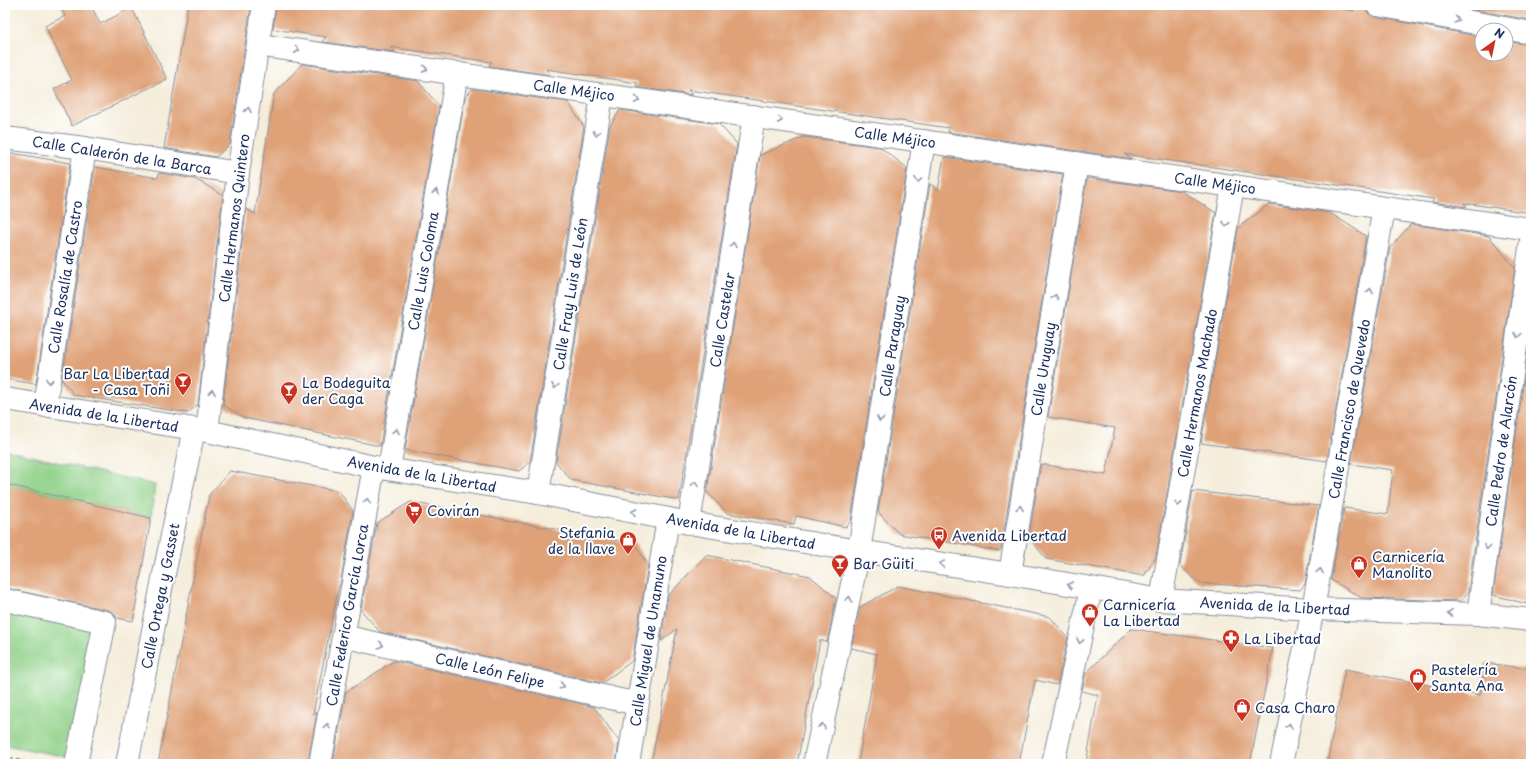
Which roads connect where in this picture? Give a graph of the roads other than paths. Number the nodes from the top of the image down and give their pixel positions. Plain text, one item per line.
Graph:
1 (264, 5) edge
2 (1377, 5) edge
3 (1531, 33) edge
4 (258, 45) junction
5 (456, 73) junction
6 (602, 95) junction
7 (754, 116) junction
8 (5, 138) edge
9 (924, 141) junction
10 (85, 148) junction
11 (1076, 163) junction
12 (238, 173) junction
13 (1233, 186) junction
14 (1384, 208) junction
15 (1531, 229) edge
16 (1531, 241) edge
17 (5, 399) edge
18 (45, 406) junction
19 (201, 430) junction
20 (381, 468) junction
21 (538, 493) junction
22 (668, 519) junction
23 (689, 523) junction
24 (859, 551) junction
25 (1010, 574) junction
26 (1091, 589) junction
27 (5, 600) edge
28 (1161, 600) junction
29 (1313, 609) junction
30 (1478, 614) junction
31 (1531, 620) edge
32 (343, 636) junction
33 (637, 704) junction
34 (76, 764) edge
35 (127, 764) edge
36 (320, 764) edge
37 (628, 764) edge
38 (814, 764) edge
39 (1053, 764) edge
40 (1281, 764) edge

1 - 4 street, Calle Hermanos Quintero
2 -> 3 street
4 -> 5 street, Calle Méjico
12 -> 4 street, Calle Hermanos Quintero
5 - 6 street, Calle Méjico
20 -> 5 street, Calle Luis Coloma
6 -> 7 street, Calle Méjico
6 -> 21 street, Calle Fray Luis de León
7 -> 9 street, Calle Méjico
23 -> 7 street, Calle Castelar
8 - 10 street, Calle Calderón de la Barca
9 - 11 street, Calle Méjico
9 -> 24 street, Calle Paraguay
10 - 12 street, Calle Calderón de la Barca
10 -> 18 street, Calle Rosalía de Castro
11 - 13 street, Calle Méjico
25 -> 11 street, Calle Uruguay
19 -> 12 street, Calle Hermanos Quintero
13 - 14 street, Calle Méjico
13 -> 28 street, Calle Hermanos Machado
14 - 15 street, Calle Méjico
29 -> 14 street, Calle Francisco de Quevedo
16 -> 30 street, Calle Pedro de Alarcón
17 - 18 street, Avenida de la Libertad
18 - 19 street, Avenida de la Libertad
19 - 20 street, Avenida de la Libertad
19 - 35 street, Calle Ortega y Gasset
20 - 21 street, Avenida de la Libertad
32 -> 20 street, Calle Federico García Lorca
22 -> 21 street, Avenida de la Libertad
22 - 23 street, Avenida de la Libertad
22 - 33 street, Calle Miguel de Unamuno
23 - 24 street, Avenida de la Libertad
25 -> 24 street, Avenida de la Libertad
38 -> 24 street, Calle Paraguay
26 -> 25 street, Avenida de la Libertad
26 - 28 street, Avenida de la Libertad
26 -> 39 street
27 - 34 street
28 - 29 street, Avenida de la Libertad
30 -> 29 street, Avenida de la Libertad
40 -> 29 street, Calle Francisco de Quevedo
30 - 31 street, Avenida de la Libertad
32 -> 33 street, Calle León Felipe
36 -> 32 street, Calle Federico García Lorca
33 - 37 street, Calle Miguel de Unamuno

